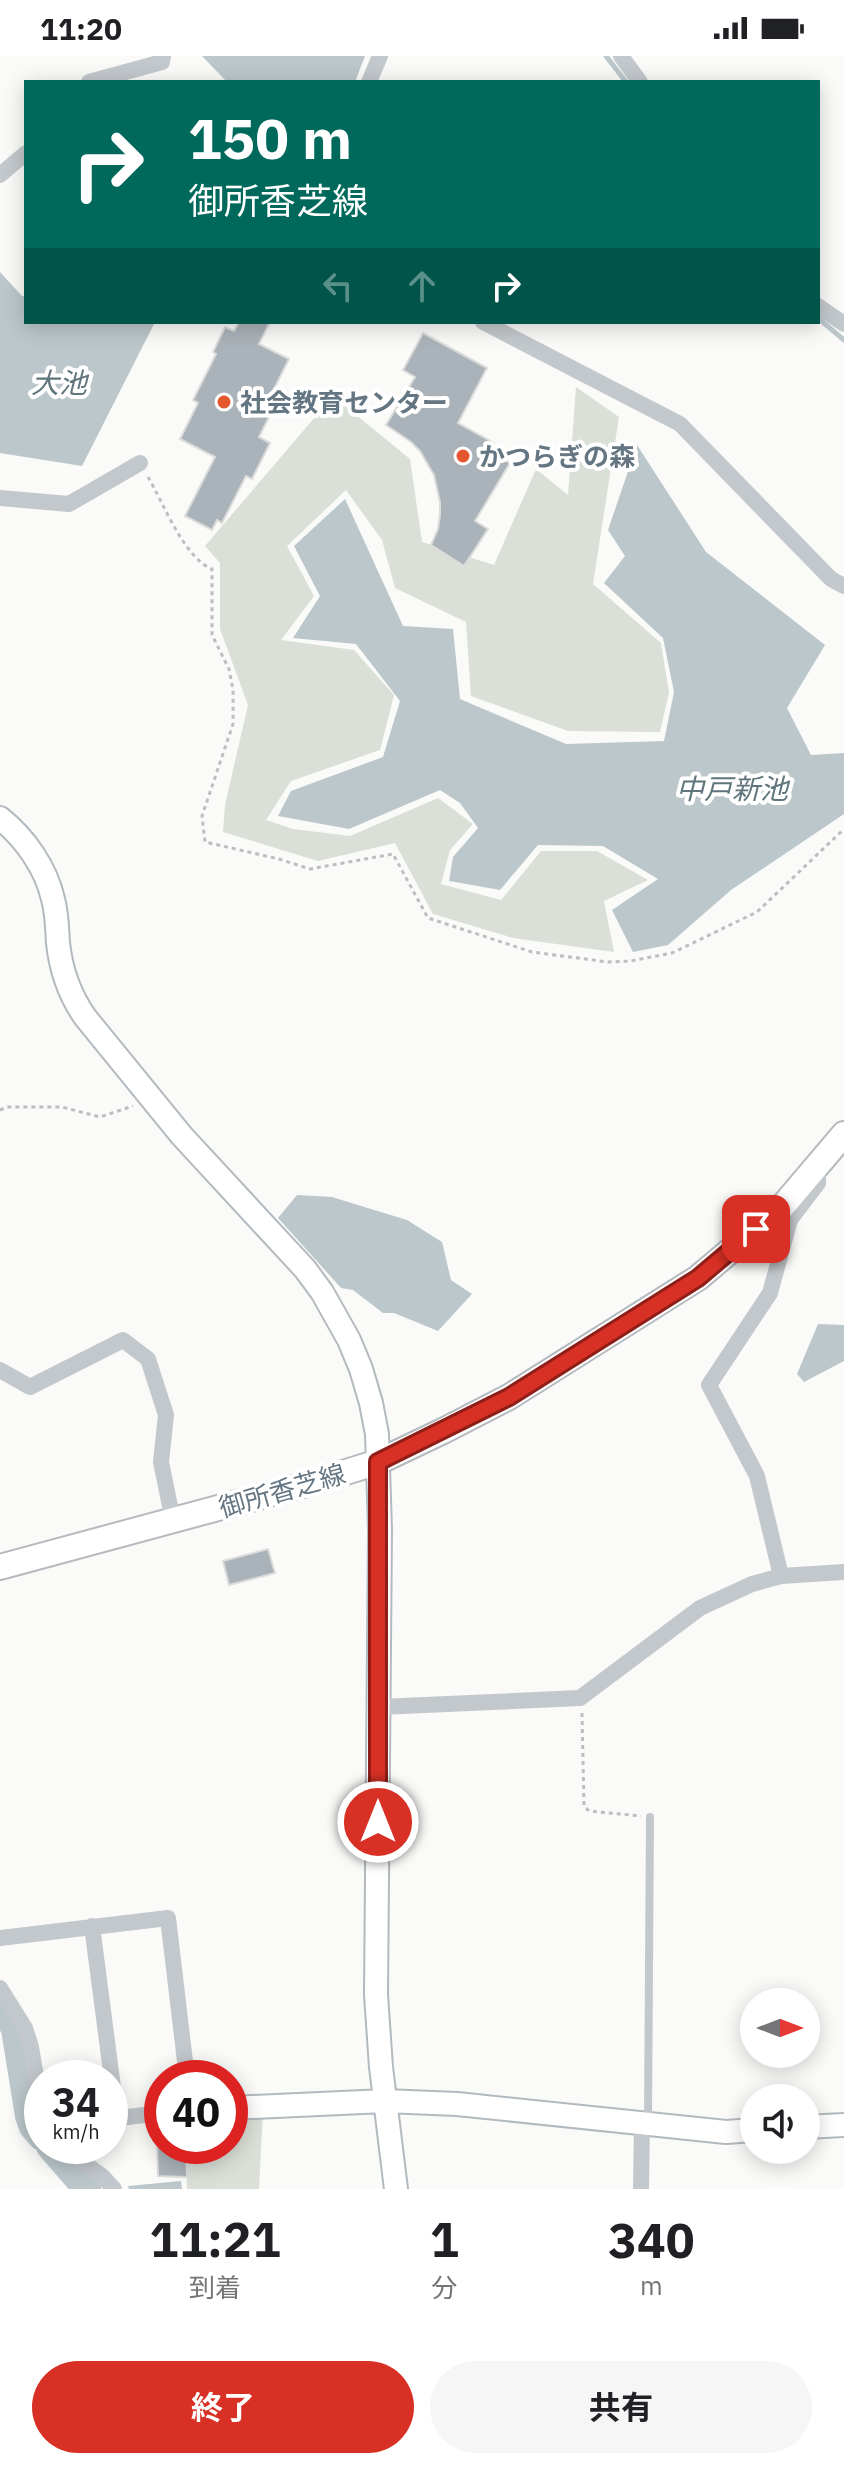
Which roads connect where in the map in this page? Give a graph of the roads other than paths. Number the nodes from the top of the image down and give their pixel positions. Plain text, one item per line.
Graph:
1 (163, 56) edge
2 (380, 56) edge
3 (621, 56) edge
4 (96, 80) edge
5 (370, 80) edge
6 (639, 80) edge
7 (24, 155) edge
8 (0, 175) edge
9 (820, 307) edge
10 (487, 324) edge
11 (844, 324) edge
12 (140, 463) road end
13 (0, 498) edge
14 (844, 586) edge
15 (0, 818) edge
16 (844, 1134) edge
17 (782, 1220) junction
18 (0, 1370) edge
19 (378, 1462) junction
20 (173, 1521) junction
21 (0, 1567) edge
22 (844, 1572) edge
23 (781, 1576) junction
24 (379, 1707) junction
25 (650, 1817) road end
26 (92, 1926) junction
27 (0, 1938) edge
28 (0, 1988) edge
29 (33, 2060) edge
30 (107, 2060) edge
31 (185, 2060) edge
32 (385, 2101) junction
33 (248, 2107) edge
34 (645, 2124) junction
35 (844, 2125) edge
36 (820, 2126) edge
37 (740, 2131) edge
38 (85, 2164) edge
39 (114, 2189) edge
40 (396, 2189) edge
41 (641, 2189) edge

1 - 4 street
2 - 5 street
3 - 6 street
7 - 8 street
9 - 11 street
10 - 14 street
12 - 13 street
15 - 19 street
16 - 17 main road, 御所香芝線
17 - 19 main road, 御所香芝線
17 - 23 street
18 - 20 street
19 - 20 main road, 御所香芝線
19 - 24 street
20 - 21 main road, 御所香芝線
22 - 23 street
23 - 24 street
24 - 32 street
25 - 34 lane
26 - 27 street
26 - 30 street
26 - 31 street
28 - 29 street
32 - 33 street
32 - 34 street
32 - 40 street
34 - 37 street
34 - 41 street
35 - 36 street
38 - 39 street

